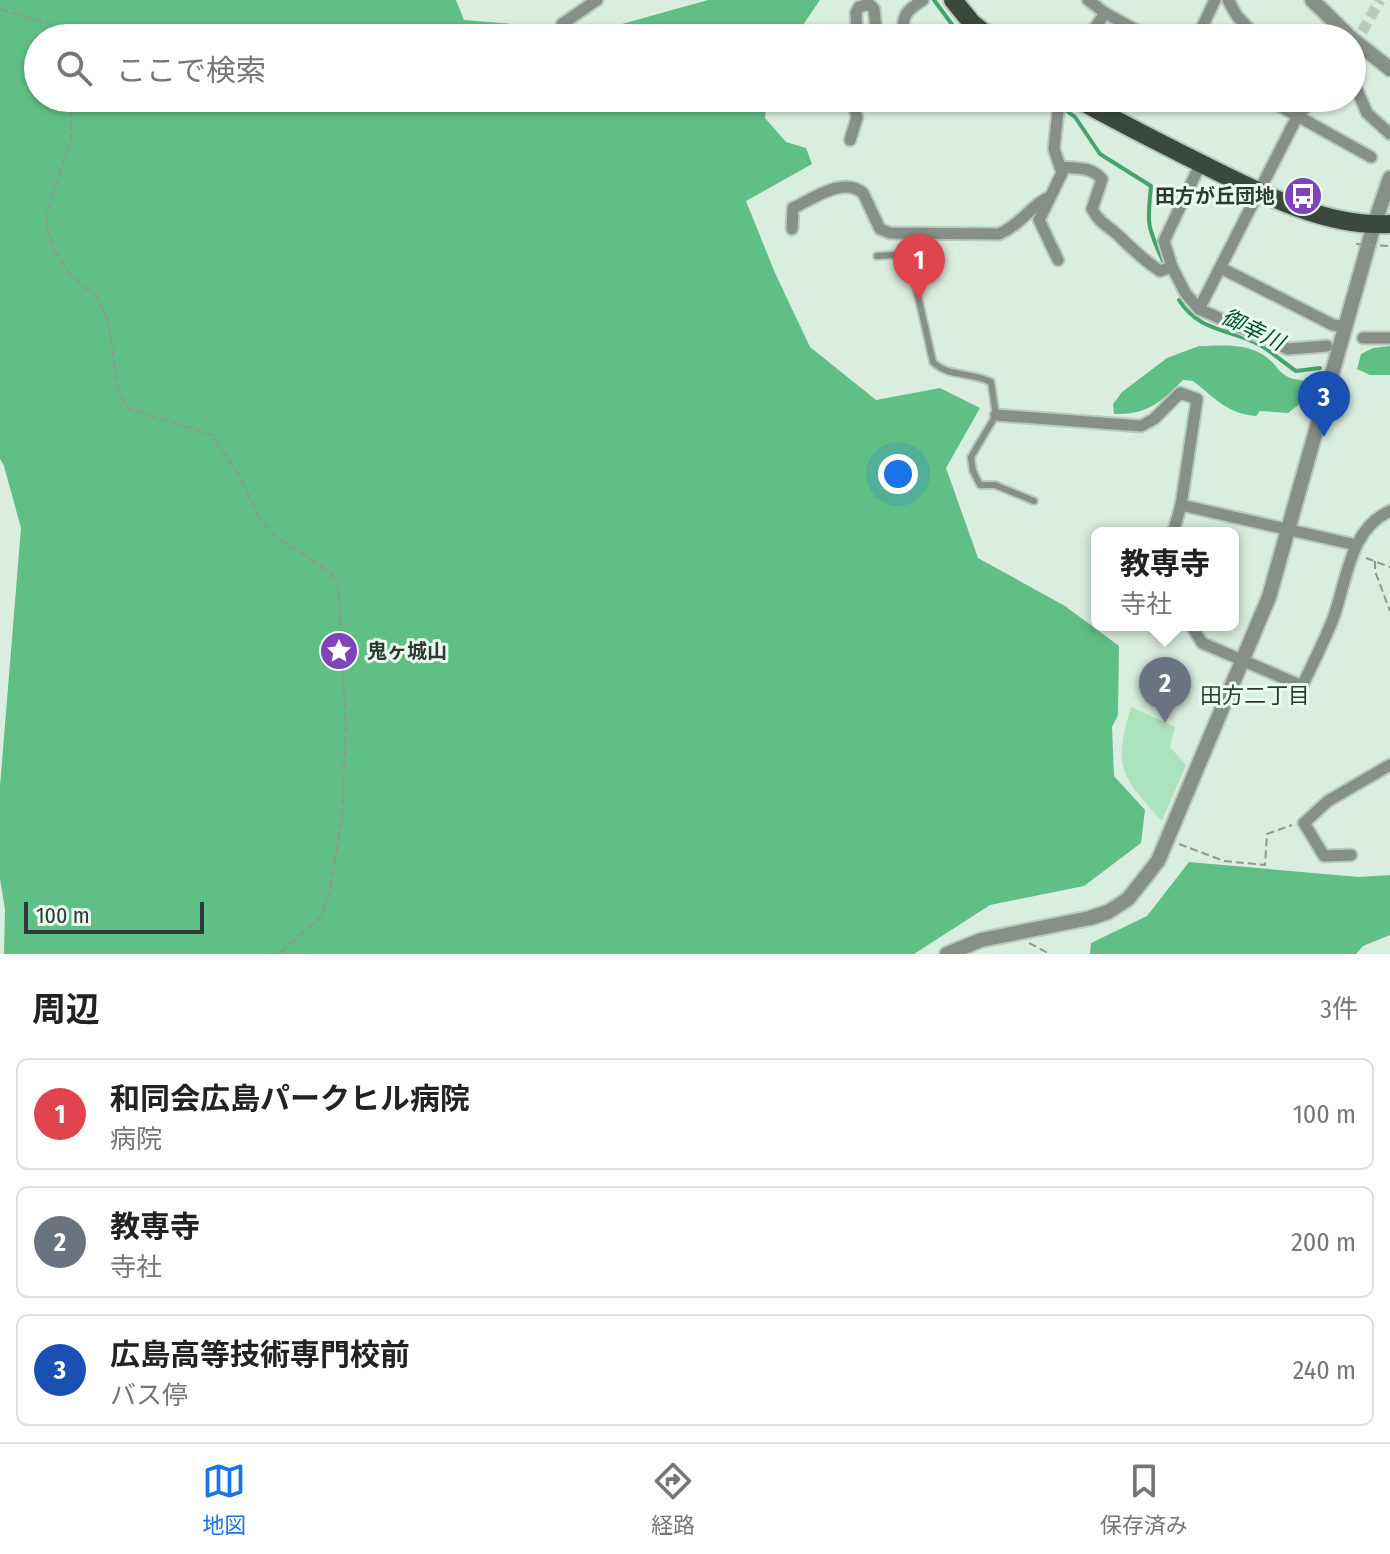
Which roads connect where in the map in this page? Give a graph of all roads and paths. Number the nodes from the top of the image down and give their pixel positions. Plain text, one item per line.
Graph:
1 (597, 0) edge
2 (923, 0) edge
3 (953, 0) edge
4 (1088, 0) edge
5 (1215, 0) edge
6 (1228, 0) edge
7 (1312, 0) edge
8 (0, 9) edge
9 (1105, 13) junction
10 (49, 24) edge
11 (562, 24) dead end
12 (856, 24) edge
13 (876, 24) edge
14 (903, 24) edge
15 (973, 24) edge
16 (1098, 24) edge
17 (1125, 24) edge
18 (1204, 24) edge
19 (1245, 24) edge
20 (1337, 24) edge
21 (1366, 49) edge
22 (1390, 69) edge
23 (1366, 109) edge
24 (71, 112) edge
25 (856, 112) edge
26 (1058, 112) edge
27 (1103, 112) edge
28 (1292, 112) edge
29 (1301, 112) edge
30 (1298, 115) junction
31 (1390, 134) edge
32 (850, 140) dead end
33 (1371, 157) dead end
34 (1201, 163) junction
35 (1061, 167) junction
36 (1390, 178) edge
37 (1257, 192) junction
38 (1050, 197) junction
39 (1382, 224) edge
40 (792, 229) dead end
41 (1356, 244) dead end
42 (1390, 246) edge
43 (877, 256) dead end
44 (1058, 260) dead end
45 (1172, 267) junction
46 (1221, 268) junction
47 (1199, 309) junction
48 (1346, 327) junction
49 (1363, 338) dead end
50 (1390, 338) edge
51 (1327, 346) dead end
52 (996, 415) junction
53 (1034, 501) dead end
54 (1181, 505) junction
55 (1390, 511) edge
56 (1175, 527) edge
57 (1291, 528) junction
58 (1355, 550) junction
59 (1375, 561) junction
60 (1390, 567) edge
61 (1390, 611) edge
62 (1195, 631) edge
63 (1243, 661) junction
64 (1390, 765) edge
65 (1304, 823) junction
66 (1178, 844) dead end
67 (1351, 855) dead end
68 (1028, 942) dead end
69 (278, 954) edge
70 (947, 954) edge
71 (1050, 954) edge

1 - 11 street
2 - 14 street
3 - 15 main road
4 - 9 street
5 - 18 street
6 - 19 street
7 - 20 street
8 - 10 path
9 - 16 street
9 - 17 street
12 - 13 street
21 - 22 street
23 - 31 street
24 - 69 path
25 - 32 street
26 - 35 street
27 - 34 main road
28 - 30 street
29 - 30 street
30 - 33 street
30 - 37 street
34 - 37 main road
34 - 45 street
35 - 38 street
35 - 45 street
36 - 39 street
37 - 39 main road
37 - 46 street
38 - 40 street
38 - 44 street
39 - 48 street
41 - 42 path, bridge
43 - 52 lane
45 - 47 street
46 - 47 street
46 - 48 street
47 - 51 street
48 - 57 street
49 - 50 street
52 - 53 lane
52 - 54 street
54 - 56 street
54 - 57 street
55 - 58 street
57 - 58 street
57 - 63 street
58 - 59 path
58 - 63 street
59 - 60 path
59 - 61 path
62 - 63 street
63 - 70 street
64 - 65 street
65 - 66 path
65 - 67 street
68 - 71 path

